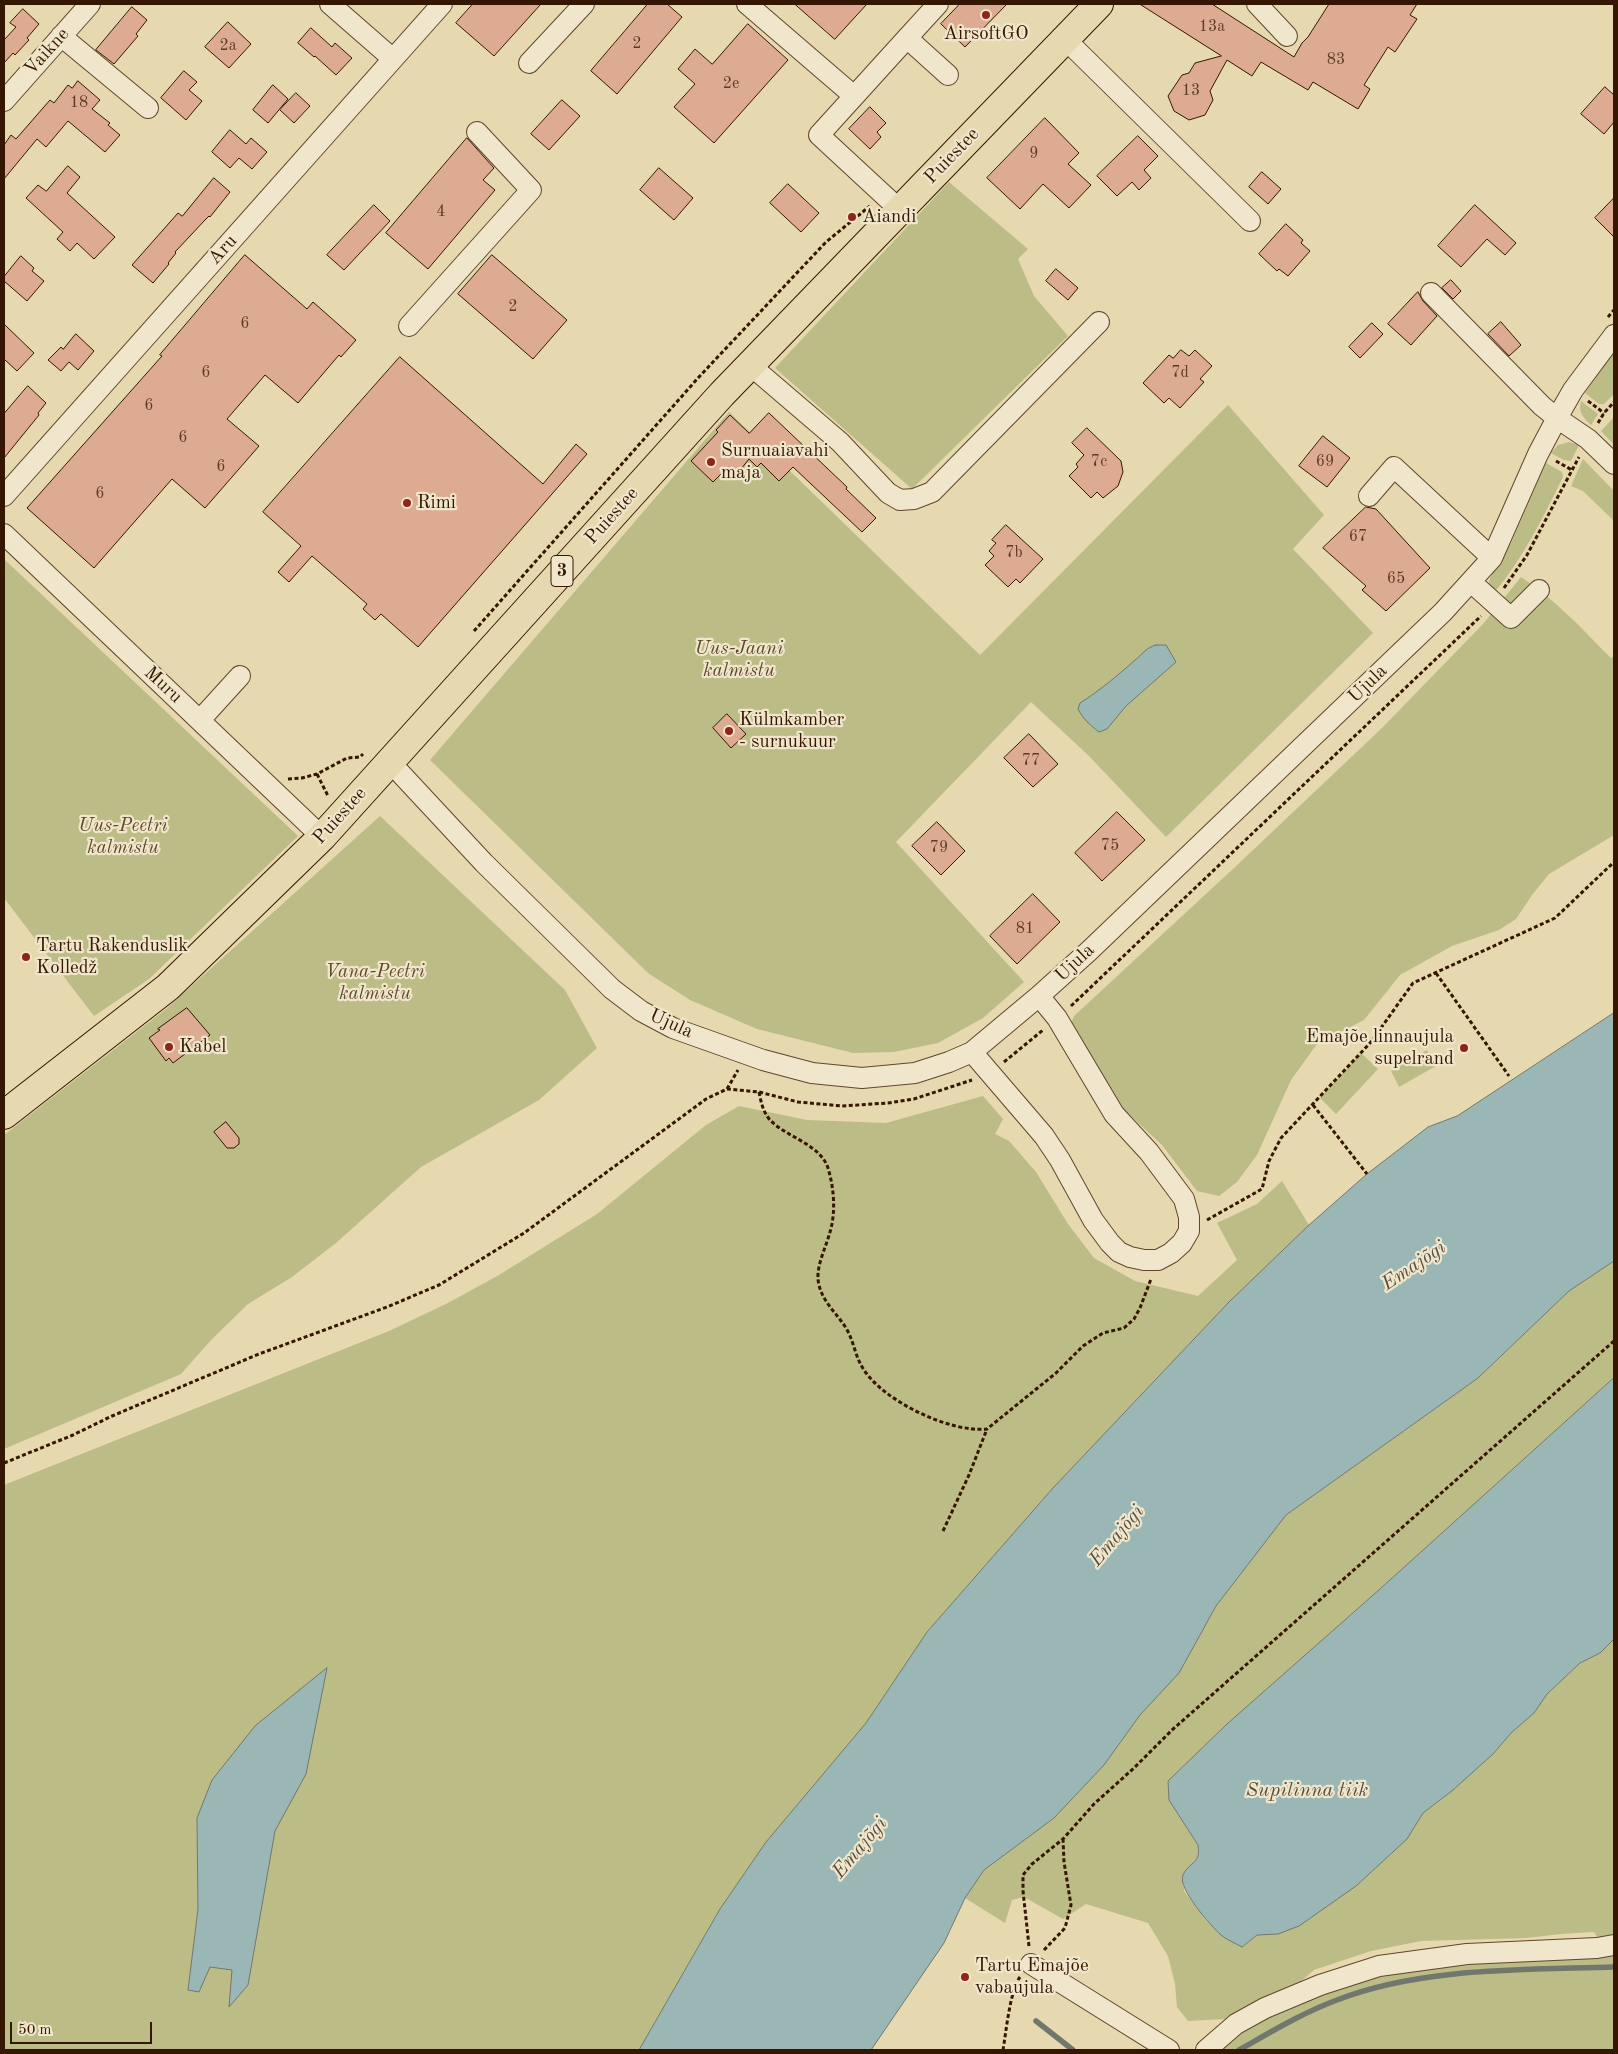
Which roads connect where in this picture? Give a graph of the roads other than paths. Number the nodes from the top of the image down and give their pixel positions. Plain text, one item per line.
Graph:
1 (90, 4) edge
2 (330, 4) edge
3 (442, 4) edge
4 (584, 4) edge
5 (747, 4) edge
6 (938, 4) edge
7 (1098, 4) edge
8 (1257, 4) edge
9 (61, 36) junction
10 (1287, 36) dead end
11 (907, 38) junction
12 (1065, 39) junction
13 (393, 60) junction
14 (529, 63) dead end
15 (948, 75) dead end
16 (854, 96) junction
17 (4, 101) edge
18 (148, 108) dead end
19 (477, 132) dead end
20 (900, 210) junction
21 (1250, 221) dead end
22 (1431, 294) dead end
23 (1099, 322) dead end
24 (409, 326) dead end
25 (1614, 335) edge
26 (750, 365) junction
27 (1557, 418) junction
28 (1614, 464) edge
29 (4, 496) edge
30 (1369, 496) dead end
31 (4, 534) edge
32 (1492, 558) junction
33 (1470, 582) junction
34 (1538, 590) dead end
35 (240, 676) dead end
36 (200, 720) junction
37 (390, 762) junction
38 (322, 838) junction
39 (1039, 996) junction
40 (972, 1052) junction
41 (4, 1115) edge
42 (1614, 1945) edge
43 (1031, 1964) road end
44 (1169, 2050) edge
45 (1206, 2050) edge

1 - 9 street, Vaikne
2 - 13 street
3 - 13 street, Aru
4 - 14 street
5 - 16 street
6 - 11 street
7 - 12 highway, Puiestee / 3
8 - 10 street
9 - 17 street, Vaikne
9 - 18 street
11 - 15 street
11 - 16 street
12 - 20 highway, Puiestee / 3
12 - 21 street
13 - 29 street, Aru
16 - 20 street
19 - 24 street
20 - 26 highway, Puiestee / 3
22 - 27 street
23 - 26 street
25 - 27 street, Ujula
26 - 37 highway, Puiestee / 3
27 - 28 street
27 - 32 street, Ujula
30 - 32 street
31 - 36 street, Muru
32 - 33 street, Ujula
33 - 34 street
33 - 39 street, Ujula
35 - 36 street
36 - 38 street, Muru
37 - 38 highway, Puiestee / 3
37 - 40 street, Ujula
38 - 41 highway, Puiestee / 3
39 - 40 street, Ujula
39 - 40 street
42 - 45 street
43 - 44 street

